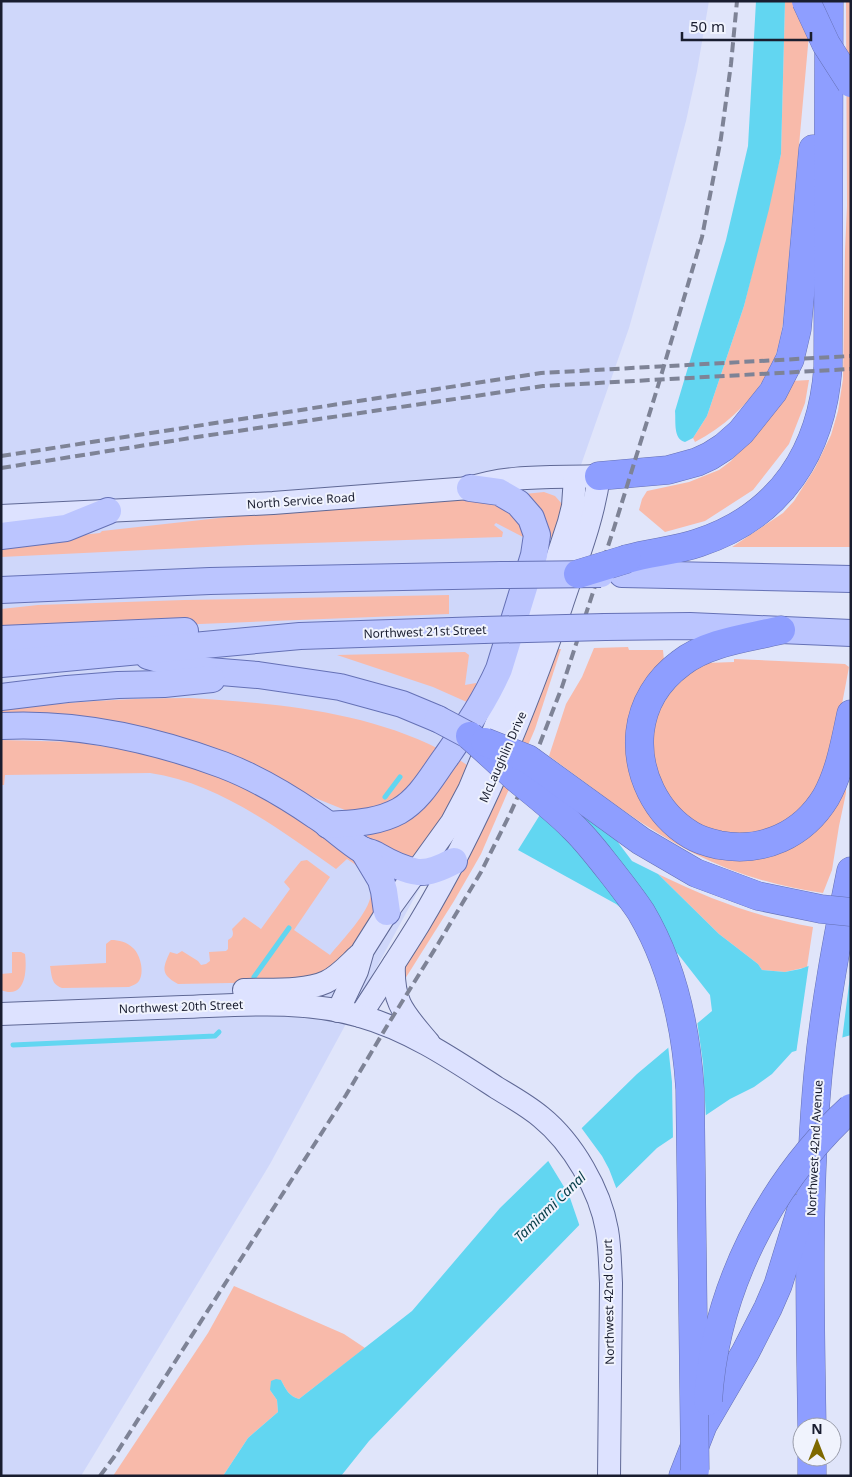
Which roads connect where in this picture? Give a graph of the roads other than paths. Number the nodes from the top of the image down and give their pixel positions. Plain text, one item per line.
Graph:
1 (806, 1) edge
2 (830, 1) edge
3 (841, 85) edge
4 (587, 477) junction
5 (470, 488) junction
6 (108, 511) junction
7 (1, 516) edge
8 (1, 536) edge
9 (625, 566) junction
10 (578, 574) joint
11 (843, 578) edge
12 (62, 587) junction
13 (1, 590) edge
14 (1, 595) edge
15 (781, 630) junction
16 (842, 633) edge
17 (300, 636) junction
18 (1, 639) edge
19 (138, 652) junction
20 (1, 664) edge
21 (258, 675) junction
22 (1, 697) edge
23 (851, 714) edge
24 (1, 726) edge
25 (470, 736) junction
26 (328, 824) junction
27 (363, 850) junction
28 (454, 862) junction
29 (416, 872) junction
30 (851, 872) edge
31 (387, 912) junction
32 (851, 912) edge
33 (363, 950) junction
34 (394, 964) junction
35 (155, 1008) junction
36 (1, 1014) edge
37 (349, 1014) junction
38 (433, 1048) junction
39 (851, 1108) edge
40 (812, 1174) junction
41 (812, 1417) edge
42 (691, 1474) edge
43 (609, 1476) edge

1 - 3 highway, bridge
2 - 3 highway
3 - 4 highway
3 - 9 highway
4 - 5 street, North Service Road
4 - 28 street, McLaughlin Drive
4 - 29 street, McLaughlin Drive
5 - 6 street, North Service Road
5 - 26 main road
6 - 7 street, North Service Road
6 - 8 main road
9 - 10 highway, bridge
9 - 11 main road
10 - 12 main road, bridge
12 - 13 main road
12 - 14 main road
15 - 16 main road, Northwest 21st Street
15 - 17 main road, Northwest 21st Street, bridge
15 - 23 highway
17 - 18 main road
17 - 19 main road, Northwest 21st Street
19 - 20 main road, Northwest 21st Street
19 - 21 main road
21 - 22 main road
21 - 25 main road, bridge
24 - 26 main road
25 - 32 highway, bridge
25 - 42 highway, bridge
26 - 27 main road
27 - 29 main road
27 - 31 main road
28 - 29 main road
28 - 34 street, McLaughlin Drive
29 - 31 street, McLaughlin Drive
30 - 40 highway, Northwest 42nd Avenue
31 - 33 street, McLaughlin Drive
33 - 35 street
33 - 37 street, McLaughlin Drive
34 - 37 street, McLaughlin Drive
34 - 38 street
35 - 36 street, Northwest 20th Street
35 - 37 street, Northwest 20th Street
37 - 38 street, Northwest 42nd Court
38 - 43 street, Northwest 42nd Court
39 - 42 highway, bridge
40 - 41 highway, Northwest 42nd Avenue
40 - 42 highway

